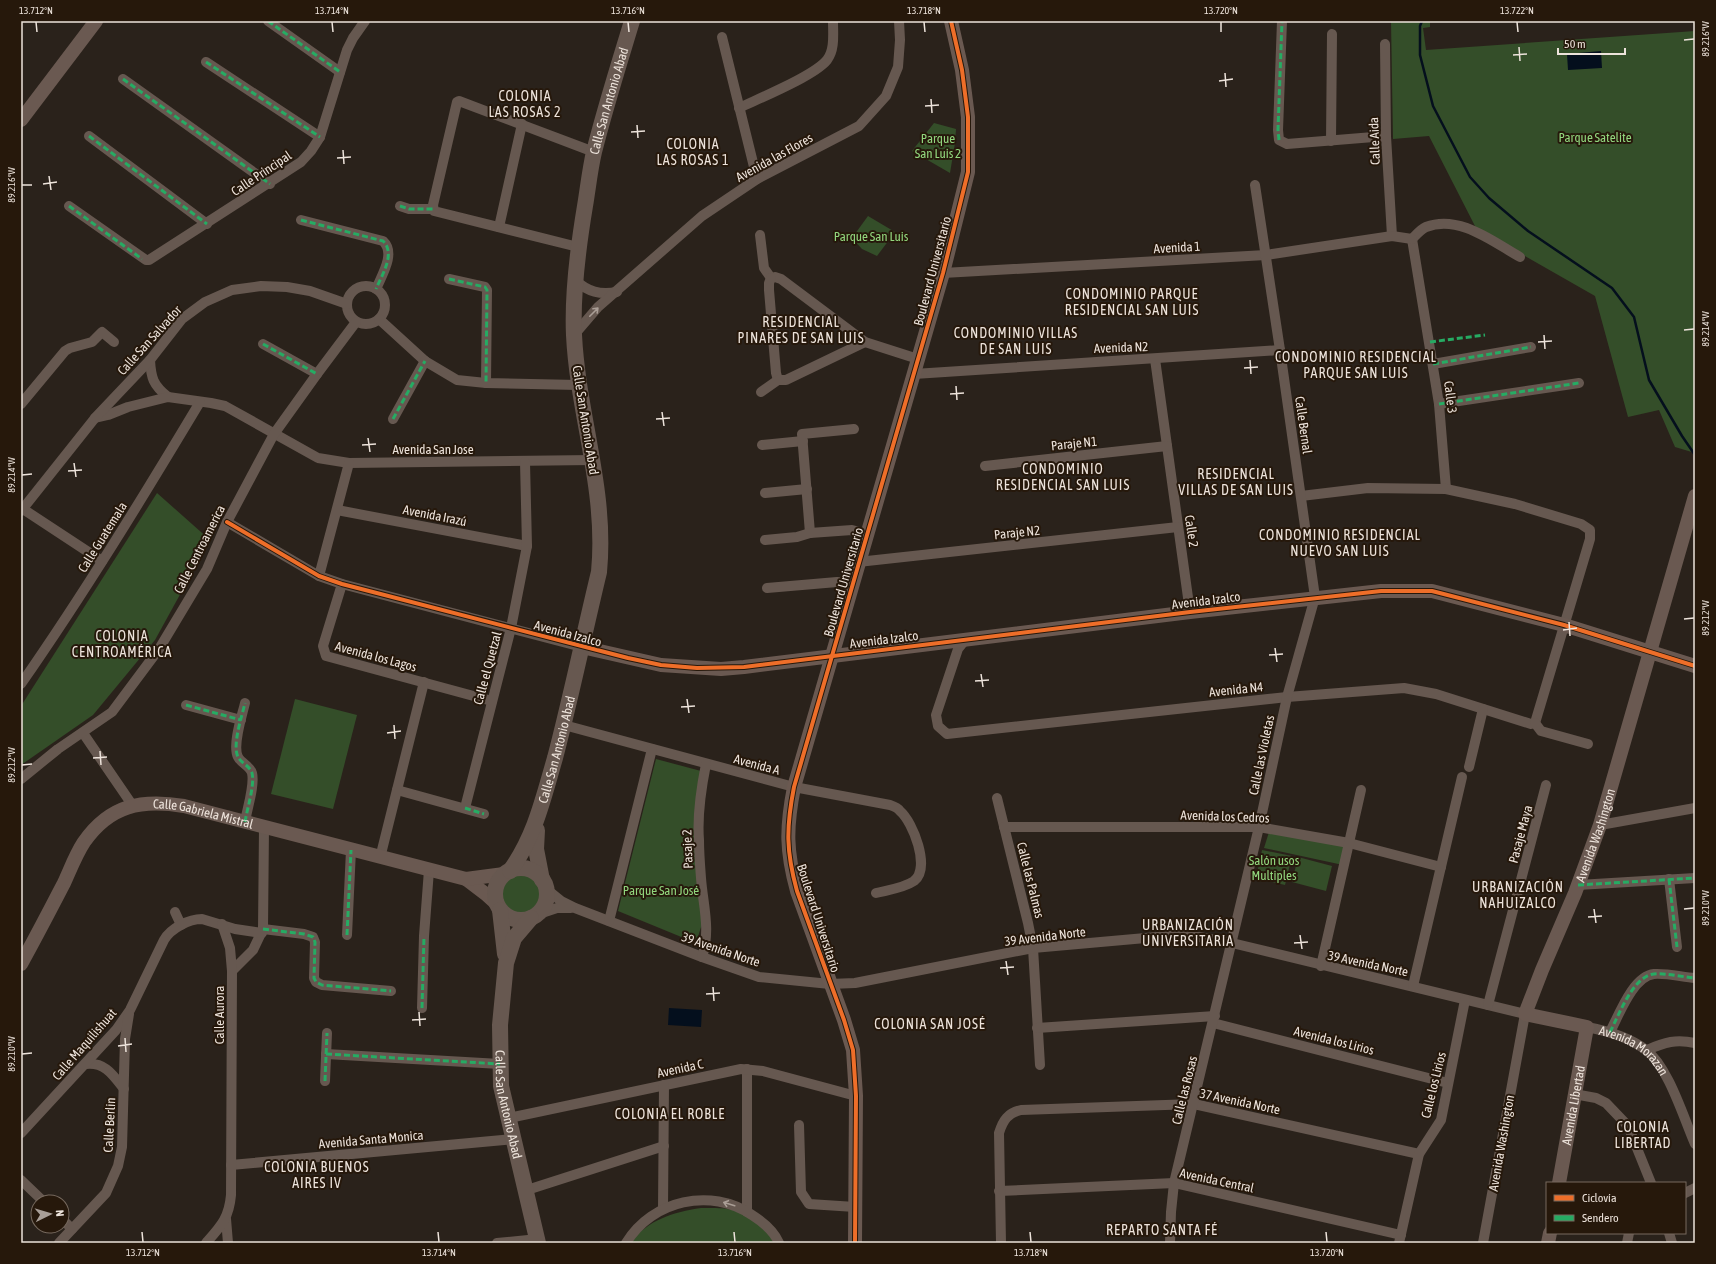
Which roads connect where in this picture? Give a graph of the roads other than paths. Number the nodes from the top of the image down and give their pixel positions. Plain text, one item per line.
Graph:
1 (96, 21) edge
2 (268, 21) edge
3 (365, 21) edge
4 (622, 21) edge
5 (632, 21) edge
6 (833, 21) edge
7 (898, 21) edge
8 (951, 21) edge
9 (1282, 21) edge
10 (1332, 34) dead end
11 (722, 37) dead end
12 (625, 43) junction
13 (1385, 44) dead end
14 (206, 62) dead end
15 (340, 72) junction
16 (122, 79) dead end
17 (739, 108) junction
18 (21, 120) edge
19 (522, 124) junction
20 (89, 136) dead end
21 (1386, 136) junction
22 (320, 137) junction
23 (1331, 141) junction
24 (594, 152) junction
25 (757, 179) junction
26 (270, 184) junction
27 (1255, 185) dead end
28 (69, 206) dead end
29 (400, 206) dead end
30 (434, 210) junction
31 (301, 220) dead end
32 (207, 224) junction
33 (499, 227) junction
34 (760, 235) dead end
35 (1392, 236) junction
36 (1412, 239) junction
37 (578, 247) junction
38 (1266, 255) junction
39 (1520, 257) dead end
40 (943, 273) junction
41 (771, 278) junction
42 (449, 279) dead end
43 (575, 280) junction
44 (376, 289) junction
45 (617, 292) junction
46 (347, 304) junction
47 (379, 319) junction
48 (356, 322) junction
49 (574, 335) junction
50 (114, 342) dead end
51 (865, 342) junction
52 (263, 344) dead end
53 (1531, 347) dead end
54 (1280, 350) junction
55 (918, 359) junction
56 (1155, 359) junction
57 (150, 360) junction
58 (425, 361) junction
59 (1433, 364) junction
60 (317, 374) junction
61 (914, 374) junction
62 (778, 380) junction
63 (486, 383) junction
64 (1579, 383) dead end
65 (578, 385) junction
66 (761, 392) dead end
67 (168, 398) junction
68 (200, 402) junction
69 (21, 404) edge
70 (1439, 404) junction
71 (96, 418) junction
72 (393, 419) dead end
73 (854, 429) dead end
74 (274, 434) junction
75 (802, 438) junction
76 (762, 445) dead end
77 (1167, 446) junction
78 (593, 460) junction
79 (525, 462) junction
80 (349, 463) junction
81 (985, 466) dead end
82 (807, 489) junction
83 (1446, 489) junction
84 (765, 493) dead end
85 (1301, 496) junction
86 (1695, 496) edge
87 (22, 510) edge
88 (337, 510) junction
89 (227, 522) junction
90 (1178, 527) junction
91 (810, 533) junction
92 (867, 534) junction
93 (765, 540) dead end
94 (527, 546) junction
95 (102, 561) junction
96 (858, 562) junction
97 (319, 576) junction
98 (342, 584) junction
99 (852, 585) junction
100 (767, 588) dead end
101 (1315, 597) junction
102 (1190, 612) junction
103 (1564, 625) junction
104 (511, 628) junction
105 (966, 639) junction
106 (582, 647) junction
107 (1649, 652) junction
108 (832, 656) junction
109 (1695, 666) edge
110 (424, 682) junction
111 (21, 684) edge
112 (1287, 697) junction
113 (492, 701) junction
114 (245, 702) dead end
115 (186, 705) dead end
116 (1483, 709) junction
117 (241, 720) junction
118 (1535, 723) junction
119 (564, 725) junction
120 (83, 733) junction
121 (1588, 744) dead end
122 (652, 749) junction
123 (706, 764) junction
124 (1470, 767) dead end
125 (1462, 777) dead end
126 (21, 779) edge
127 (1546, 785) dead end
128 (794, 788) junction
129 (397, 790) junction
130 (1361, 790) dead end
131 (997, 798) dead end
132 (133, 806) junction
133 (465, 808) junction
134 (1695, 808) edge
135 (484, 814) dead end
136 (538, 818) junction
137 (245, 822) junction
138 (1600, 825) junction
139 (264, 827) junction
140 (1004, 827) junction
141 (1259, 827) junction
142 (1348, 844) junction
143 (351, 850) junction
144 (380, 858) junction
145 (1441, 867) junction
146 (429, 870) junction
147 (507, 872) junction
148 (1695, 878) edge
149 (466, 879) junction
150 (1669, 879) junction
151 (544, 884) junction
152 (1578, 885) junction
153 (876, 893) dead end
154 (499, 907) junction
155 (575, 908) junction
156 (175, 912) dead end
157 (534, 916) junction
158 (609, 921) junction
159 (222, 924) junction
160 (181, 925) junction
161 (263, 931) junction
162 (347, 935) dead end
163 (1232, 943) junction
164 (1677, 947) dead end
165 (1033, 948) junction
166 (702, 957) junction
167 (21, 964) edge
168 (506, 964) junction
169 (1321, 966) junction
170 (232, 971) junction
171 (1695, 978) edge
172 (830, 984) junction
173 (1413, 986) junction
174 (391, 991) dead end
175 (1465, 1000) junction
176 (1488, 1005) junction
177 (422, 1008) dead end
178 (130, 1010) junction
179 (1525, 1014) junction
180 (1214, 1019) junction
181 (1587, 1027) junction
182 (1037, 1028) junction
183 (1610, 1032) junction
184 (327, 1033) dead end
185 (1695, 1043) edge
186 (1647, 1050) junction
187 (326, 1054) junction
188 (86, 1064) junction
189 (500, 1064) junction
190 (1040, 1065) dead end
191 (747, 1069) junction
192 (325, 1081) dead end
193 (1448, 1083) junction
194 (664, 1085) junction
195 (124, 1089) junction
196 (1574, 1094) junction
197 (856, 1096) junction
198 (1194, 1104) junction
199 (509, 1118) junction
200 (799, 1125) dead end
201 (21, 1133) edge
202 (514, 1139) junction
203 (1695, 1144) edge
204 (664, 1146) junction
205 (1419, 1154) junction
206 (231, 1165) junction
207 (21, 1180) edge
208 (1559, 1182) edge
209 (1651, 1182) edge
210 (1174, 1184) junction
211 (1695, 1188) edge
212 (527, 1190) junction
213 (999, 1191) junction
214 (1686, 1192) edge
215 (36, 1194) edge
216 (855, 1207) junction
217 (663, 1209) junction
218 (747, 1212) junction
219 (226, 1219) junction
220 (72, 1229) joint
221 (1400, 1239) edge
222 (538, 1241) edge
223 (59, 1243) edge
224 (206, 1243) edge
225 (228, 1243) edge
226 (497, 1243) edge
227 (626, 1243) edge
228 (779, 1243) edge
229 (855, 1243) edge
230 (1000, 1243) edge
231 (1170, 1243) edge
232 (1483, 1243) edge

1 - 18 street
2 - 15 street
3 - 15 street, Calle Principal
4 - 12 main road
5 - 12 main road, Calle San Antonio Abad
6 - 17 street
7 - 25 street, Avenida las Flores
8 - 40 street, Boulevard Universitario
9 - 23 street
10 - 23 street
11 - 17 street
12 - 24 main road, Calle San Antonio Abad
13 - 21 street, Calle Aida
14 - 22 street
15 - 22 street, Calle Principal
16 - 26 street
17 - 25 street
19 - 24 street
19 - 30 street
19 - 33 street
20 - 32 street
21 - 23 street
21 - 35 street, Calle Aida
22 - 26 street, Calle Principal
24 - 37 main road, Calle San Antonio Abad
25 - 45 street, Avenida las Flores
26 - 32 street, Calle Principal
27 - 38 street, Calle Bernal
28 - 32 street, Calle Principal
29 - 30 street
30 - 33 street
31 - 44 street
33 - 37 street
34 - 41 street
35 - 36 street, Avenida 1
35 - 38 street, Avenida 1
36 - 39 street
36 - 59 street, Calle 3
37 - 43 main road, Calle San Antonio Abad
38 - 40 street, Avenida 1
38 - 54 street, Calle Bernal
40 - 55 street, Boulevard Universitario
41 - 51 street
41 - 62 street
42 - 63 street
43 - 45 street
43 - 49 main road, Calle San Antonio Abad
44 - 46 street
44 - 47 street
49 -> 45 street, Avenida las Flores
46 - 48 street
46 - 57 street, Calle San Salvador
47 - 48 street
47 - 58 street
48 - 60 street, Calle Centroamerica
49 - 65 main road, Calle San Antonio Abad
50 - 69 street
51 - 55 street
51 - 62 street
52 - 60 street
53 - 59 street
54 - 56 street, Avenida N2
54 - 85 street, Calle Bernal
55 - 61 street, Boulevard Universitario
56 - 61 street, Avenida N2
56 - 77 street, Calle 2
57 - 67 street
57 - 71 street, Calle San Salvador
58 - 63 street
58 - 72 street
59 - 70 street, Calle 3
60 - 74 street, Calle Centroamerica
61 - 92 street, Boulevard Universitario
62 - 66 street
63 - 65 street
64 - 70 street
65 - 78 main road, Calle San Antonio Abad
67 - 68 street, Avenida San Jose
67 - 71 street, Avenida San Jose
68 - 74 street, Avenida San Jose
68 - 95 street, Calle Guatemala
70 - 83 street, Calle 3
71 - 87 street, Calle San Salvador
73 - 75 street
74 - 80 street, Avenida San Jose
74 - 89 street, Calle Centroamerica
75 - 76 street
75 - 82 street
77 - 81 street, Paraje N1
77 - 90 street, Calle 2
78 - 79 street, Avenida San Jose
78 - 106 main road, Calle San Antonio Abad
79 - 80 street, Avenida San Jose
79 - 94 street, Calle el Quetzal
80 - 88 street
82 - 84 street
82 - 91 street
83 - 85 street
83 - 103 street
85 - 101 street, Calle Bernal
86 - 107 street, Avenida Washington
87 - 95 street
88 - 94 street, Avenida Irazú
88 - 97 street
89 - 97 street, Avenida Izalco
89 - 120 street, Calle Centroamerica
90 - 96 street, Paraje N2
90 - 102 street, Calle 2
91 - 92 street
91 - 93 street
92 - 96 street, Boulevard Universitario
94 - 104 street, Calle el Quetzal
95 - 111 street, Calle Guatemala
96 - 99 street, Boulevard Universitario
97 - 98 street, Avenida Izalco
98 - 104 street, Avenida Izalco
98 - 110 street, Avenida los Lagos
99 - 100 street
99 - 108 street, Boulevard Universitario
101 - 102 street, Avenida Izalco
101 - 103 street, Avenida Izalco
101 - 112 street, Calle las Violetas
102 - 105 street, Avenida Izalco
103 - 107 street, Avenida Izalco
103 - 118 street
104 - 106 street, Avenida Izalco
104 - 113 street, Calle el Quetzal
105 - 108 street, Avenida Izalco
105 - 112 street, Avenida N4
106 - 108 street, Avenida Izalco
106 - 119 main road, Calle San Antonio Abad
107 - 109 street, Avenida Izalco
107 - 138 street, Avenida Washington
108 - 128 street, Boulevard Universitario
110 - 113 street, Avenida los Lagos
110 - 129 street
112 - 116 street, Avenida N4
112 - 141 street, Calle las Violetas
113 - 133 street, Calle el Quetzal
114 - 117 street
115 - 117 street
116 - 118 street, Avenida N4
116 - 124 street
117 - 137 street
118 - 121 street
119 - 122 street, Avenida A
119 - 136 main road, Calle San Antonio Abad
120 - 126 street, Calle Centroamerica
120 - 132 street
122 - 123 street, Avenida A
122 - 158 street
123 - 128 street, Avenida A
123 - 166 street, Pasaje 2
125 - 145 street
127 - 176 street, Pasaje Maya
128 - 153 street, Avenida A
128 - 172 street, Boulevard Universitario
129 - 133 street
129 - 144 street
130 - 142 street
131 - 140 street, Calle las Palmas
132 - 137 street, Calle Gabriela Mistral
132 - 167 street, Calle Gabriela Mistral
133 - 135 street
134 - 138 street
136 - 147 main road, Calle San Antonio Abad
136 - 151 main road, Calle San Antonio Abad
137 - 139 street, Calle Gabriela Mistral
138 - 152 street, Avenida Washington
139 - 143 street, Calle Gabriela Mistral
139 - 161 street
140 - 141 street, Avenida los Cedros
140 - 165 street, Calle las Palmas
141 - 142 street, Avenida los Cedros
141 - 163 street, Calle las Violetas
142 - 145 street, Avenida los Cedros
142 - 169 street
143 - 144 street, Calle Gabriela Mistral
143 - 162 street
144 - 146 street, Calle Gabriela Mistral
145 - 173 street
146 - 149 street, Calle Gabriela Mistral
146 - 177 street
147 - 149 street, Calle Gabriela Mistral
147 - 151 main road
147 - 154 main road
148 - 150 street
149 - 154 street, Calle Gabriela Mistral
150 - 152 street
150 - 164 street
151 - 155 street, 39 Avenida Norte
151 - 157 main road
152 - 179 street, Avenida Washington
154 - 157 main road
154 - 168 main road, Calle San Antonio Abad
155 - 157 street, 39 Avenida Norte
155 - 158 street, 39 Avenida Norte
156 - 160 street
157 - 168 main road, Calle San Antonio Abad
158 - 166 street, 39 Avenida Norte
159 - 160 street, Calle Maquilishuat
159 - 161 street, Calle Maquilishuat
159 - 170 street
160 - 178 street, Calle Maquilishuat
161 - 170 street, Calle Aurora
161 - 174 street, Calle Maquilishuat
163 - 165 street, 39 Avenida Norte
163 - 169 street, 39 Avenida Norte
163 - 180 street, Calle las Rosas
165 - 172 street, 39 Avenida Norte
165 - 182 street, Calle las Palmas
166 - 172 street, 39 Avenida Norte
168 - 189 main road, Calle San Antonio Abad
169 - 173 street, 39 Avenida Norte
170 - 206 street, Calle Aurora
171 - 183 street
172 - 197 street, Boulevard Universitario
173 - 175 street, 39 Avenida Norte
175 - 176 street, 39 Avenida Norte
175 - 193 street, Calle los Lirios
176 - 179 street, 39 Avenida Norte
178 - 188 street, Calle Maquilishuat
178 - 195 street, Calle Berlin
179 - 181 street, Avenida Morazan
179 - 232 street, Avenida Washington
180 - 182 street, Avenida los Lirios
180 - 193 street, Avenida los Lirios
180 - 198 street, Calle las Rosas
181 - 183 street, Avenida Morazan
181 - 196 street, Avenida Libertad
182 - 190 street, Calle las Palmas
183 - 186 street, Avenida Morazan
184 - 187 street
185 - 186 street
186 - 203 street, Avenida Morazan
187 - 189 street
187 - 192 street
188 - 195 street
188 - 201 street, Calle Maquilishuat
189 - 199 main road, Calle San Antonio Abad
191 - 194 street, Avenida C
191 - 197 street, Avenida C
191 - 218 street
193 - 205 street, Calle los Lirios
194 - 199 street, Avenida C
194 - 204 street
195 - 220 street, Calle Berlin
196 - 208 street, Avenida Libertad
196 - 209 street
197 - 216 street, Boulevard Universitario
198 - 205 street, 37 Avenida Norte
198 - 210 street, Calle las Rosas
198 - 213 street, 37 Avenida Norte
199 - 202 main road, Calle San Antonio Abad
200 - 216 street
202 - 206 street, Avenida Santa Monica
202 - 212 main road, Calle San Antonio Abad
204 - 212 street
204 - 217 street
205 - 221 street, Calle los Lirios
206 - 219 street, Calle Aurora
207 - 215 street
210 - 213 street, Avenida Central
210 - 221 street, Avenida Central
210 - 231 street, Calle las Rosas
211 - 214 street
212 - 222 main road, Calle San Antonio Abad
213 - 230 street
216 - 229 street, Boulevard Universitario
218 -> 217 street
217 - 227 street
218 - 228 street
219 - 224 street
219 - 225 street
220 - 223 street, Calle Berlin
222 - 226 street

